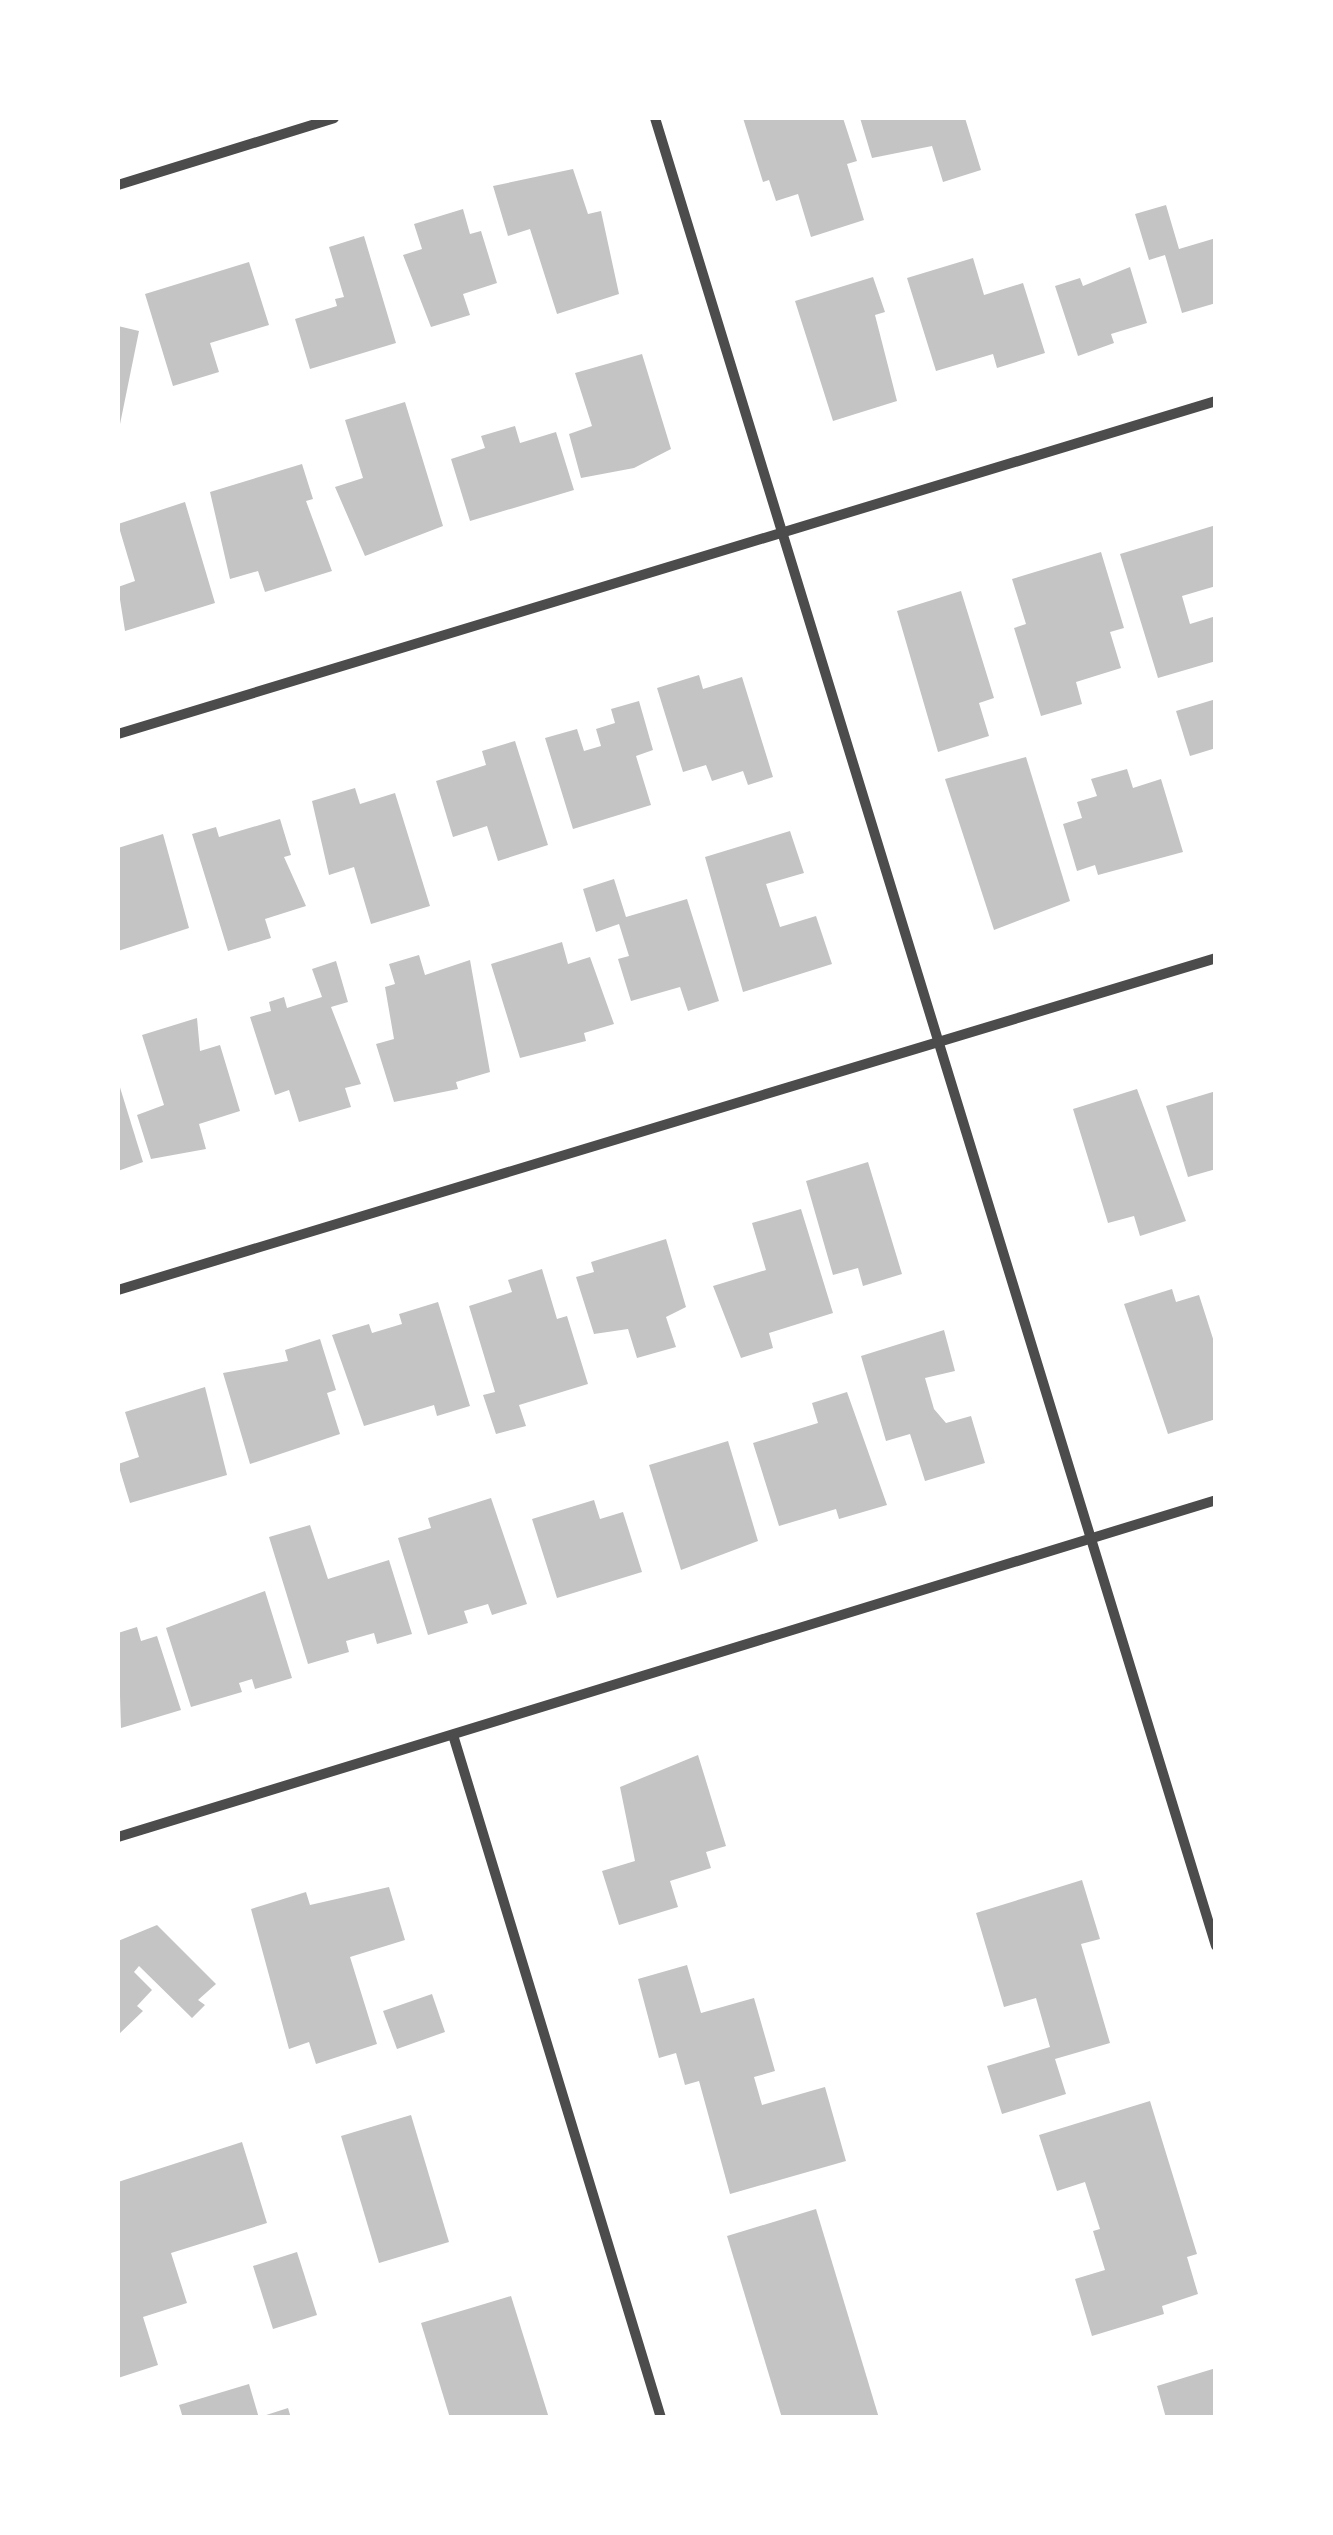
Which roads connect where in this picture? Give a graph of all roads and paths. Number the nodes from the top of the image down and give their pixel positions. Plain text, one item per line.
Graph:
1 (334, 118) edge
2 (654, 118) edge
3 (118, 185) edge
4 (1216, 401) edge
5 (782, 535) junction
6 (118, 734) edge
7 (1216, 958) edge
8 (936, 1041) junction
9 (118, 1290) edge
10 (1216, 1500) edge
11 (1090, 1537) junction
12 (454, 1735) junction
13 (118, 1837) edge
14 (1216, 1946) edge
15 (661, 2418) edge

1 - 3 street
2 - 5 street
4 - 5 street
5 - 6 street
5 - 8 street
7 - 8 street
8 - 9 street
8 - 11 street
10 - 11 street
11 - 12 street
11 - 14 street
12 - 13 street
12 - 15 street

